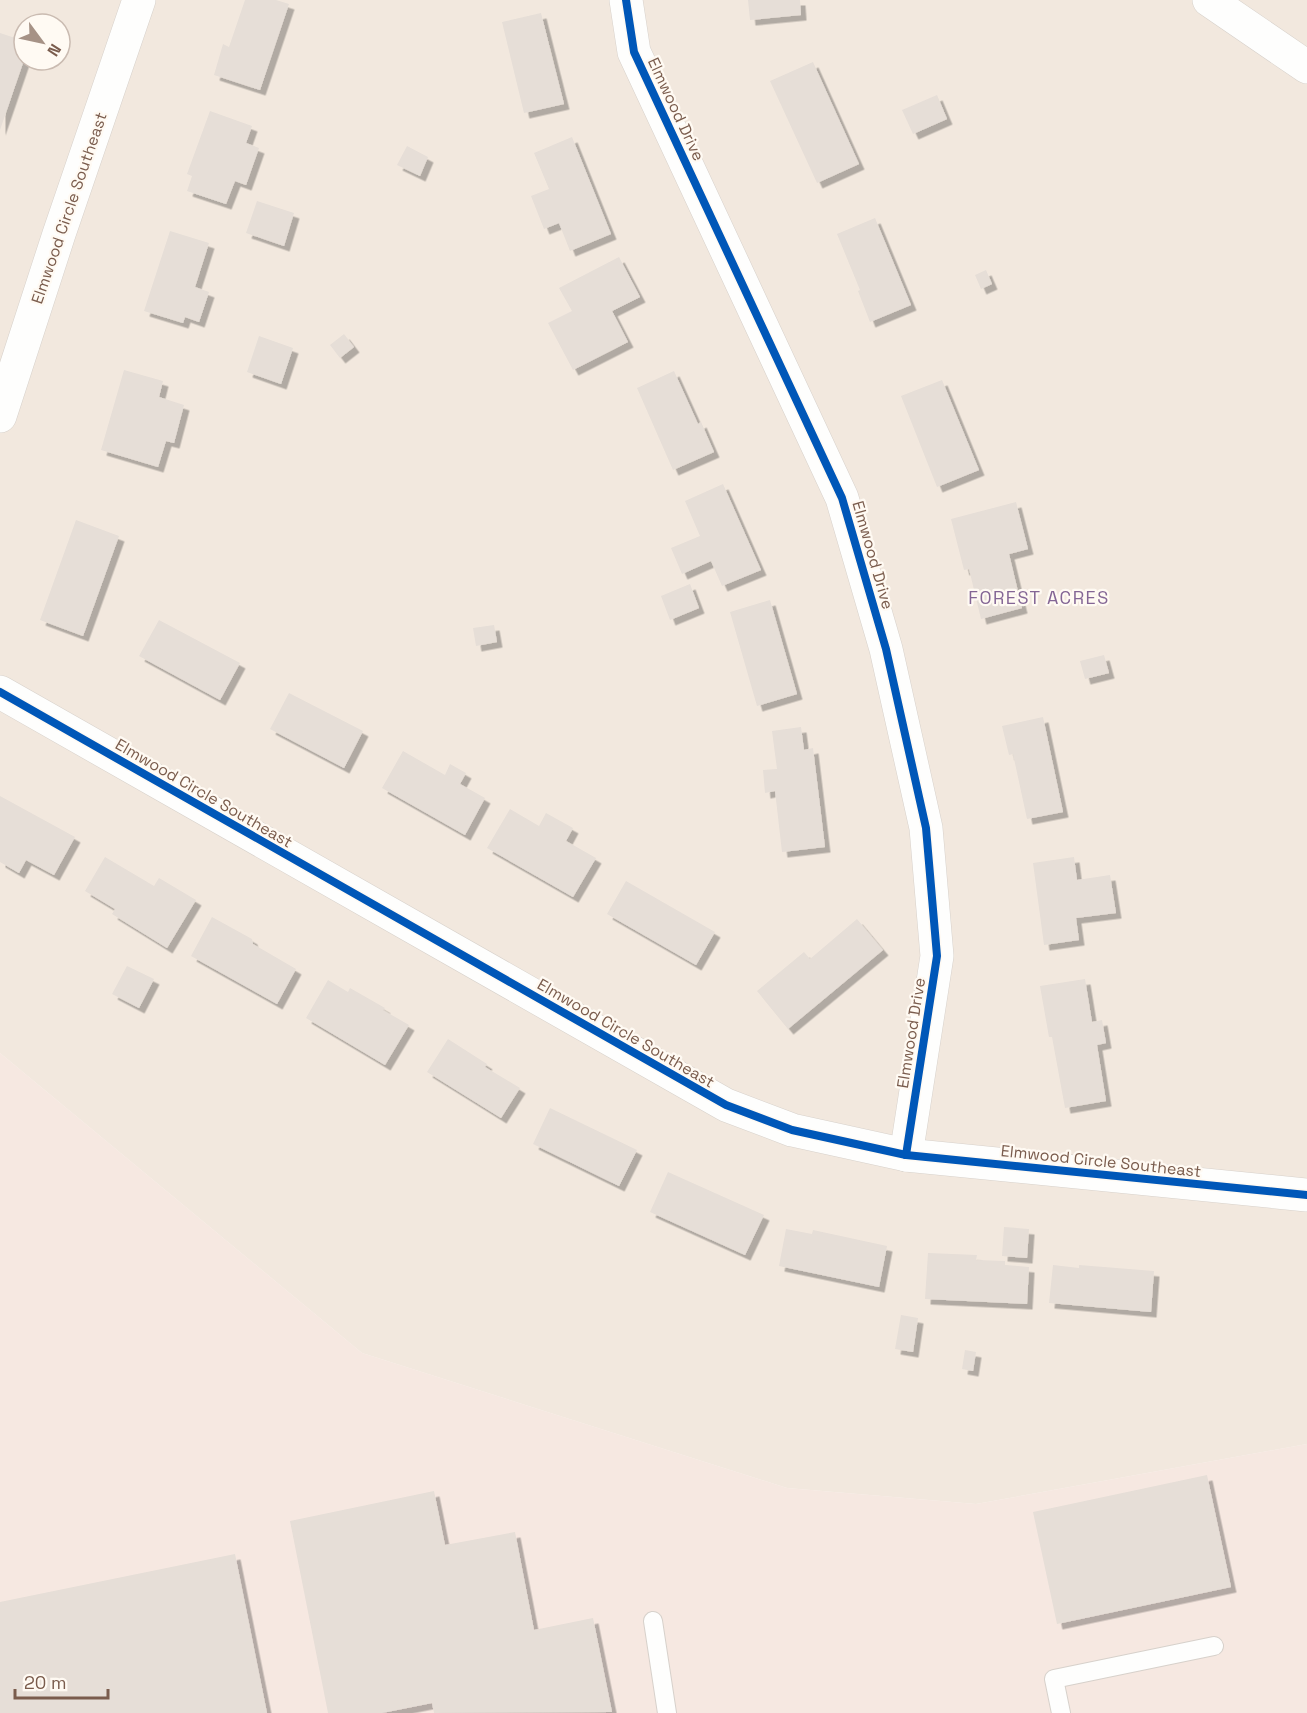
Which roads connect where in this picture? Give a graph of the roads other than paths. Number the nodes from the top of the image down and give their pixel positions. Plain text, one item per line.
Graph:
1 (139, 0) edge
2 (626, 0) edge
3 (1209, 0) edge
4 (1307, 67) edge
5 (0, 416) edge
6 (0, 692) edge
7 (906, 1155) junction
8 (1307, 1195) edge
9 (653, 1621) dead end
10 (1214, 1646) dead end
11 (668, 1713) edge
12 (1061, 1713) edge

1 - 5 street, Elmwood Circle Southeast
2 - 7 street, Elmwood Drive
3 - 4 street
6 - 7 street, Elmwood Circle Southeast
7 - 8 street, Elmwood Circle Southeast
9 - 11 lane
10 - 12 lane

